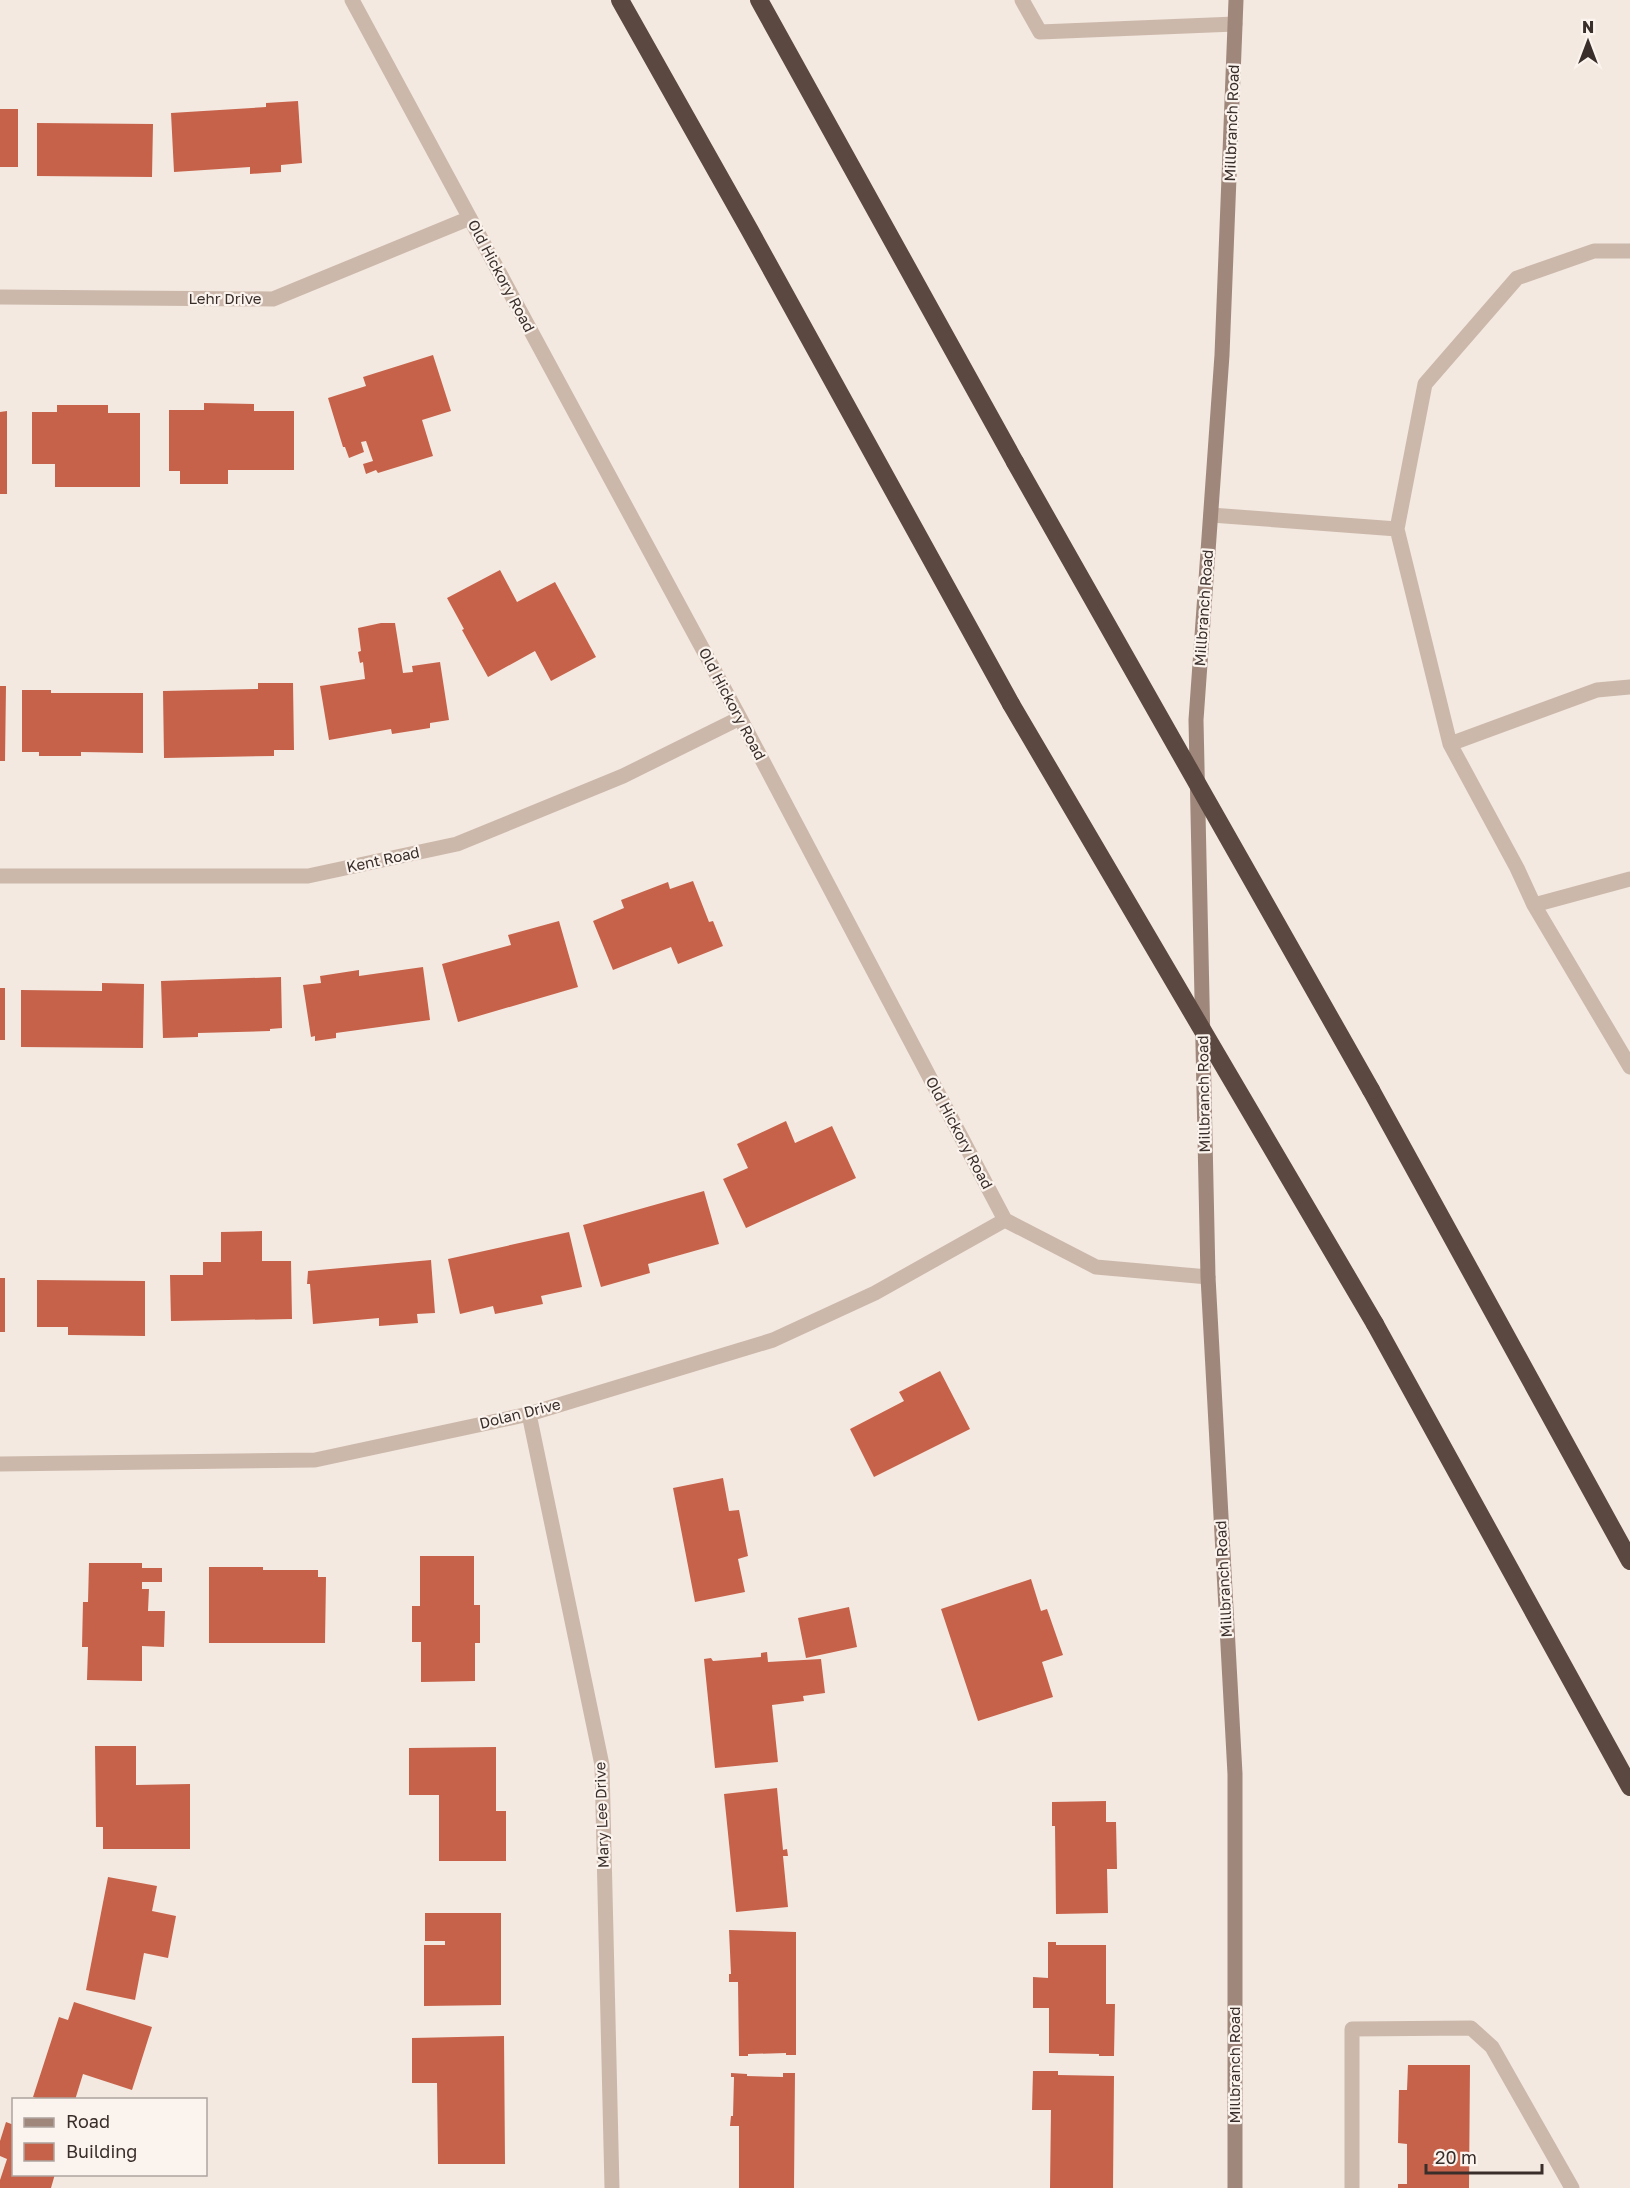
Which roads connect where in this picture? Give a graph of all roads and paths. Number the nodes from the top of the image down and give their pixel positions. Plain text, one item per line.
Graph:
1 (352, 0) edge
2 (620, 0) edge
3 (759, 0) edge
4 (1022, 0) edge
5 (1236, 0) edge
6 (1235, 24) junction
7 (470, 218) junction
8 (1630, 250) edge
9 (0, 297) edge
10 (1211, 515) junction
11 (1397, 529) junction
12 (1630, 687) edge
13 (740, 718) junction
14 (1450, 744) junction
15 (0, 876) edge
16 (1630, 879) edge
17 (1533, 904) junction
18 (1630, 1067) edge
19 (1005, 1221) junction
20 (1209, 1277) junction
21 (529, 1414) junction
22 (0, 1464) edge
23 (1630, 1561) edge
24 (1630, 1787) edge
25 (612, 2188) edge
26 (1235, 2188) edge
27 (1352, 2188) edge
28 (1572, 2188) edge

1 - 7 street, Old Hickory Road
2 - 24 highway, bridge
3 - 23 highway, bridge
4 - 6 street
5 - 6 main road, Millbranch Road
6 - 10 main road, Millbranch Road
7 - 9 street, Lehr Drive
7 - 13 street, Old Hickory Road
8 - 11 street
10 - 11 street
10 - 20 main road, Millbranch Road
11 - 14 street
12 - 14 street
13 - 15 street, Kent Road
13 - 19 street, Old Hickory Road
14 - 17 street
16 - 17 street
17 - 18 street
19 - 20 street
19 - 21 street, Dolan Drive
20 - 26 main road, Millbranch Road
21 - 22 street, Dolan Drive
21 - 25 street, Mary Lee Drive
27 - 28 street

